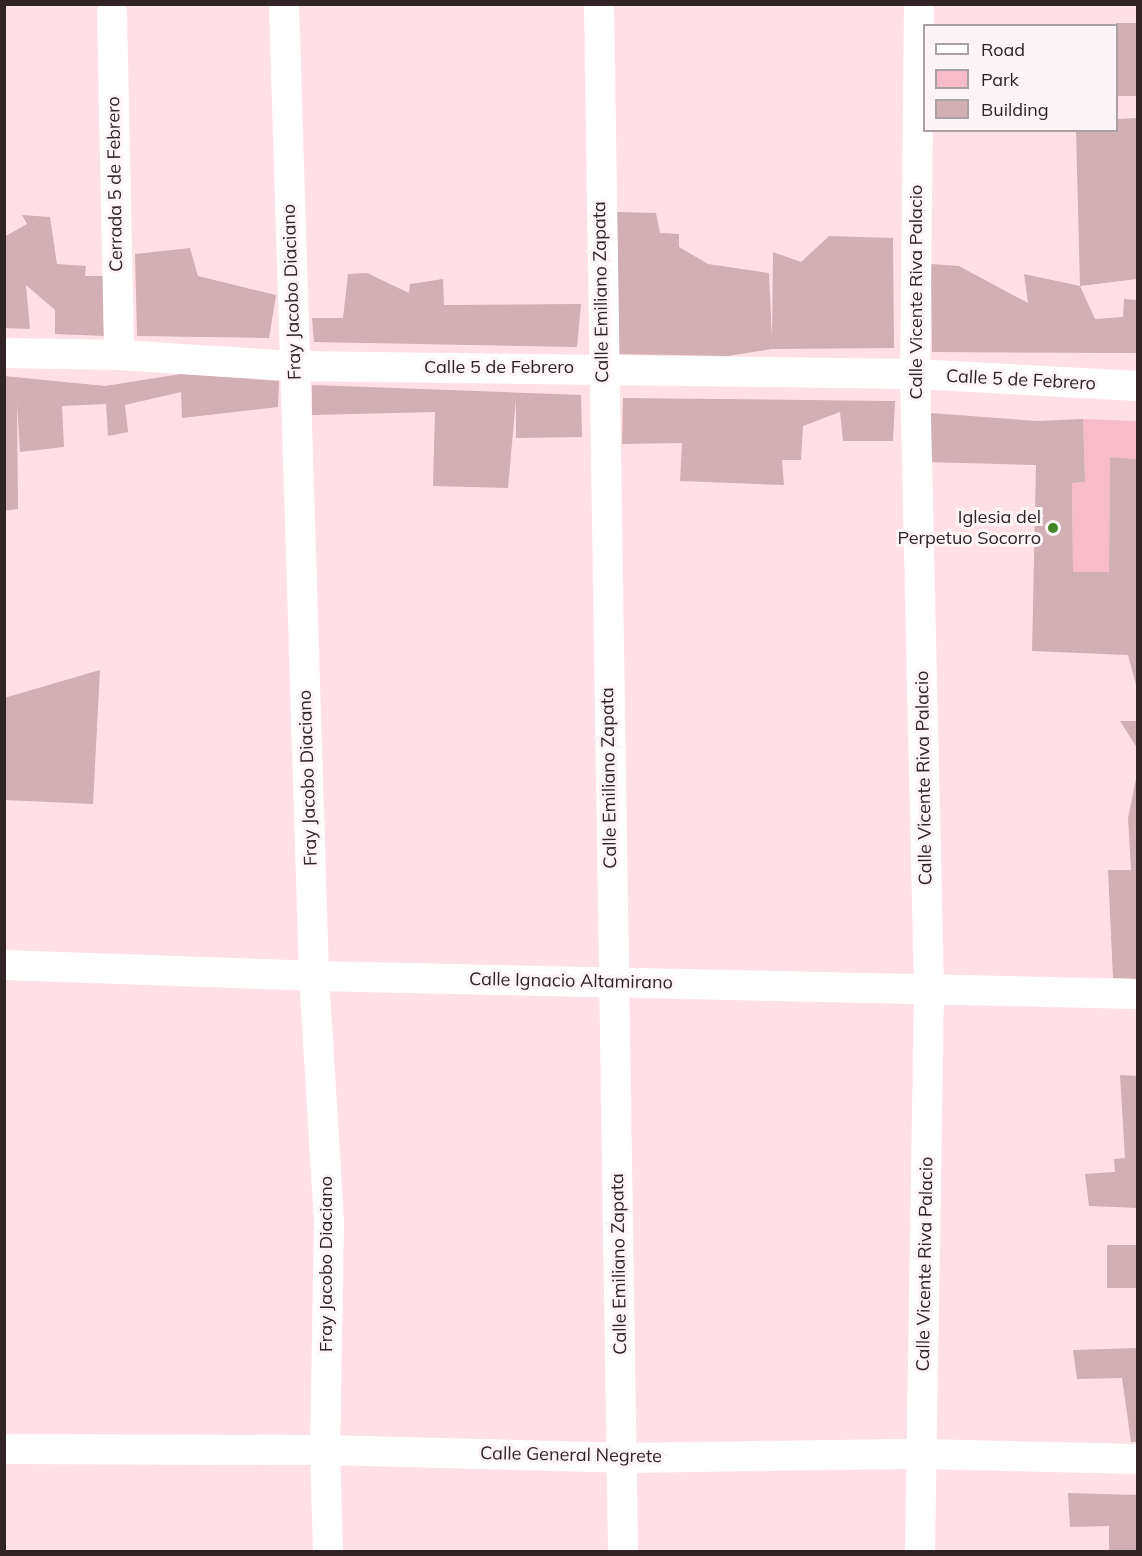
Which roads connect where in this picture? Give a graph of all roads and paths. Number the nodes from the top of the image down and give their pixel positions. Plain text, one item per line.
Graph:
1 (284, 4) edge
2 (599, 4) edge
3 (919, 4) edge
4 (112, 12) dead end
5 (4, 353) edge
6 (119, 355) junction
7 (294, 366) junction
8 (602, 368) junction
9 (915, 374) junction
10 (1137, 386) edge
11 (4, 965) edge
12 (314, 976) junction
13 (613, 981) junction
14 (929, 990) junction
15 (1137, 994) edge
16 (4, 1449) edge
17 (325, 1450) junction
18 (921, 1454) junction
19 (623, 1458) junction
20 (1137, 1459) edge
21 (328, 1551) edge
22 (623, 1551) edge
23 (920, 1551) edge

1 - 7 street, Fray Jacobo Diaciano
2 - 8 street, Calle Emiliano Zapata
3 - 9 street, Calle Vicente Riva Palacio
4 - 6 street, Cerrada 5 de Febrero
5 - 6 street, Calle 5 de Febrero
6 - 7 street, Calle 5 de Febrero
7 - 8 street, Calle 5 de Febrero
7 - 12 street, Fray Jacobo Diaciano
8 - 9 street, Calle 5 de Febrero
8 - 13 street, Calle Emiliano Zapata
9 - 10 street, Calle 5 de Febrero
9 - 14 street, Calle Vicente Riva Palacio
11 - 12 street, Calle Ignacio Altamirano
12 - 13 street, Calle Ignacio Altamirano
12 - 17 street, Fray Jacobo Diaciano
13 - 14 street, Calle Ignacio Altamirano
13 - 19 street, Calle Emiliano Zapata
14 - 15 street, Calle Ignacio Altamirano
14 - 18 street, Calle Vicente Riva Palacio
16 - 17 street, Calle General Negrete
17 - 19 street, Calle General Negrete
17 - 21 street, Fray Jacobo Diaciano
18 - 19 street, Calle General Negrete
18 - 20 street, Calle General Negrete
18 - 23 street, Calle Vicente Riva Palacio
19 - 22 street, Calle Emiliano Zapata

